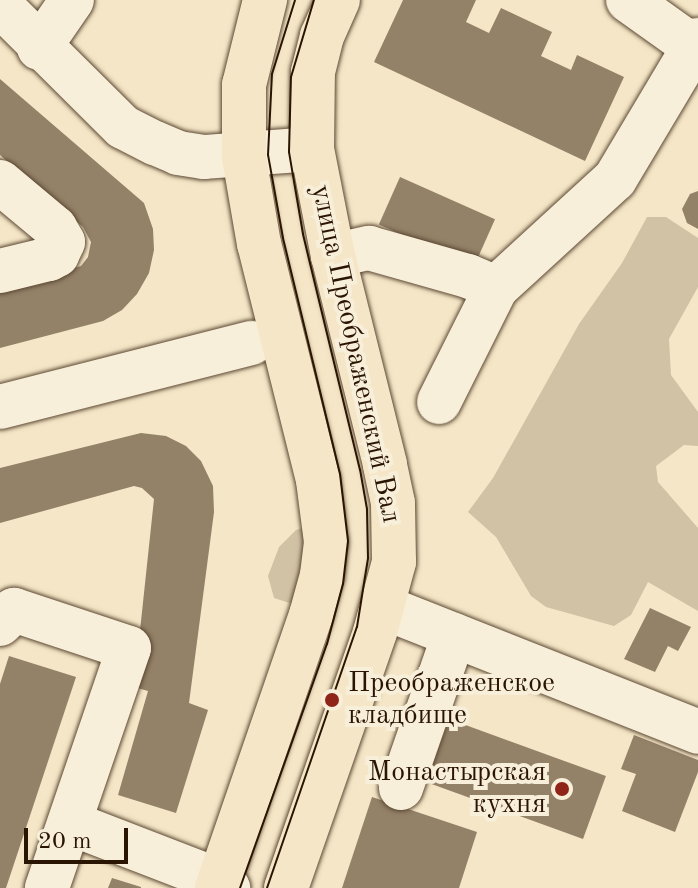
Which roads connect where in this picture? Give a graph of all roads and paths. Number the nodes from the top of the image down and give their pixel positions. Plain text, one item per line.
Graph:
1 (72, 0) edge
2 (265, 0) edge
3 (338, 0) edge
4 (628, 0) edge
5 (0, 6) edge
6 (696, 43) edge
7 (39, 48) junction
8 (312, 149) junction
9 (244, 157) junction
10 (0, 182) edge
11 (333, 256) junction
12 (0, 271) edge
13 (496, 288) junction
14 (252, 343) dead end
15 (439, 402) dead end
16 (0, 407) edge
17 (383, 607) junction
18 (0, 624) edge
19 (454, 635) junction
20 (698, 732) edge
21 (401, 788) dead end
22 (70, 823) junction
23 (222, 886) edge
24 (47, 888) edge
25 (286, 888) edge

1 - 7 street
2 - 9 main road
3 - 8 main road, улица Преображенский Вал
4 - 6 street
5 - 7 street
6 - 13 street
7 - 9 street
8 - 9 street
8 - 11 main road, улица Преображенский Вал
9 - 23 main road
10 - 12 street
11 - 13 street
11 - 17 main road, улица Преображенский Вал
13 - 15 street
14 - 16 street
17 - 19 street
17 - 25 main road, улица Преображенский Вал
18 - 22 street
19 - 20 street
19 - 21 street
22 - 23 street
22 - 24 street

